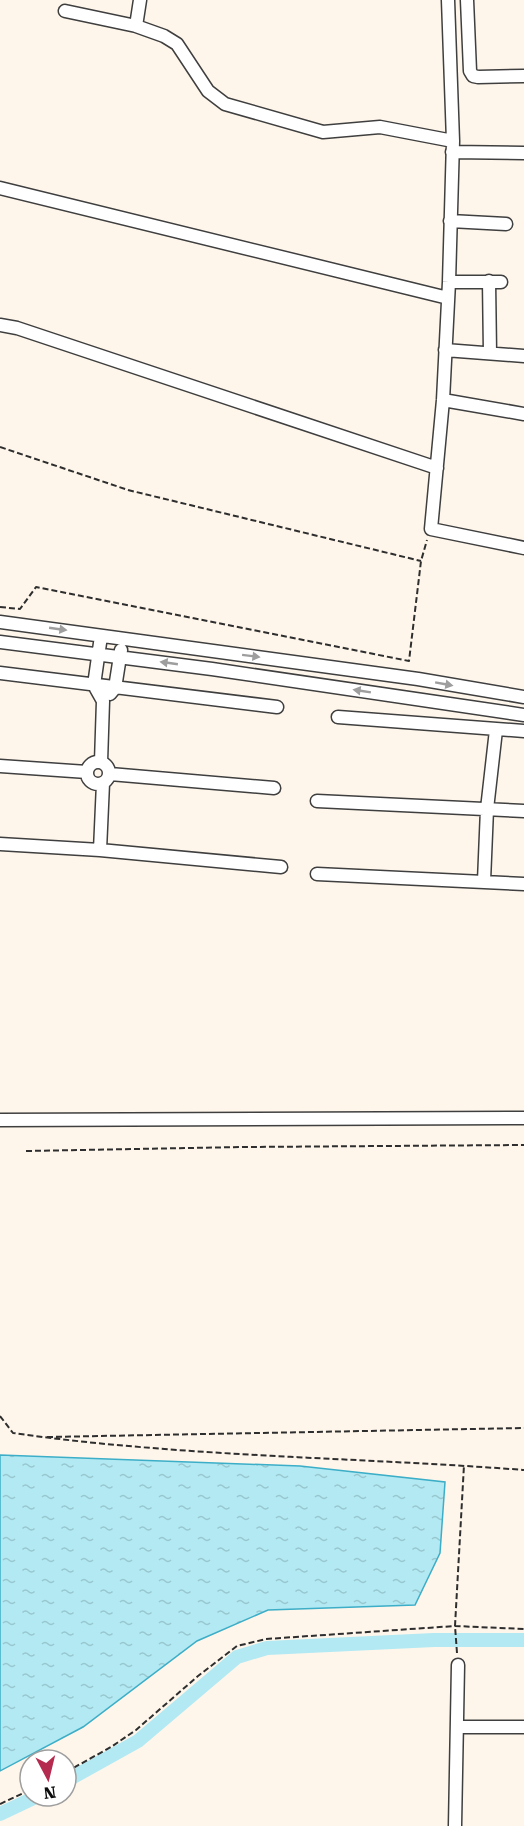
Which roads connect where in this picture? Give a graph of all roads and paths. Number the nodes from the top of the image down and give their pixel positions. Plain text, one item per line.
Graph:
1 (140, 0) edge
2 (448, 0) edge
3 (467, 0) edge
4 (65, 11) dead end
5 (136, 26) junction
6 (524, 76) edge
7 (452, 147) junction
8 (524, 153) edge
9 (0, 188) edge
10 (450, 220) junction
11 (506, 224) dead end
12 (448, 282) junction
13 (448, 298) junction
14 (0, 325) edge
15 (445, 350) junction
16 (490, 353) junction
17 (524, 356) edge
18 (443, 400) junction
19 (524, 414) edge
20 (0, 447) edge
21 (437, 468) junction
22 (431, 529) junction
23 (524, 548) edge
24 (421, 561) junction
25 (0, 607) edge
26 (0, 622) edge
27 (101, 636) junction
28 (122, 639) junction
29 (0, 642) edge
30 (97, 654) junction
31 (120, 656) junction
32 (0, 673) edge
33 (94, 685) junction
34 (116, 688) junction
35 (493, 692) junction
36 (524, 697) edge
37 (103, 701) junction
38 (277, 707) dead end
39 (489, 711) junction
40 (524, 715) edge
41 (338, 717) dead end
42 (496, 730) junction
43 (524, 731) edge
44 (101, 762) junction
45 (0, 766) edge
46 (87, 772) junction
47 (106, 779) junction
48 (274, 788) dead end
49 (316, 801) dead end
50 (487, 808) junction
51 (524, 811) edge
52 (0, 843) edge
53 (100, 850) junction
54 (281, 867) dead end
55 (317, 874) dead end
56 (484, 881) junction
57 (524, 884) edge
58 (524, 1118) edge
59 (0, 1120) edge
60 (524, 1145) edge
61 (26, 1151) dead end
62 (0, 1416) edge
63 (524, 1428) edge
64 (41, 1437) junction
65 (464, 1465) junction
66 (524, 1470) edge
67 (455, 1626) junction
68 (524, 1629) edge
69 (458, 1665) joint
70 (456, 1727) junction
71 (524, 1727) edge
72 (78, 1765) edge
73 (18, 1796) edge
74 (0, 1804) edge
75 (455, 1826) edge

1 - 5 street
2 - 7 street
3 - 6 street
4 - 5 street
5 - 7 street
7 - 8 street
7 - 10 street
9 - 13 street
10 - 11 street
10 - 12 street
12 - 13 street
12 - 16 street
13 - 15 street
14 - 21 street
15 - 16 street
15 - 18 street
16 - 17 street
18 - 19 street
18 - 21 street
20 - 24 path
21 - 22 street
22 - 23 street
22 - 24 path
24 - 25 path
26 -> 27 street
27 - 28 street
27 - 30 street
28 - 31 street
28 -> 35 street
29 - 30 street
30 - 31 street
30 - 33 street
31 - 34 street
39 -> 31 street
32 - 33 street
33 - 34 street
33 - 37 street
34 - 37 street
34 - 38 street
35 - 36 street
35 - 39 street
37 - 44 street
39 - 40 street
41 - 42 street
42 - 43 street
42 - 50 street
44 - 46 street
44 - 47 street
45 - 46 street
46 - 47 street
47 - 48 street
47 - 53 street
49 - 50 street
50 - 51 street
50 - 56 street
52 - 53 street
53 - 54 street
55 - 56 street
56 - 57 street
58 - 59 street
60 - 61 path
62 - 64 path
63 - 64 path
64 - 65 path
65 - 66 path
65 - 67 path
67 - 68 path
67 - 69 path
67 - 72 path
69 - 70 street
70 - 71 street
70 - 75 street
73 - 74 path

